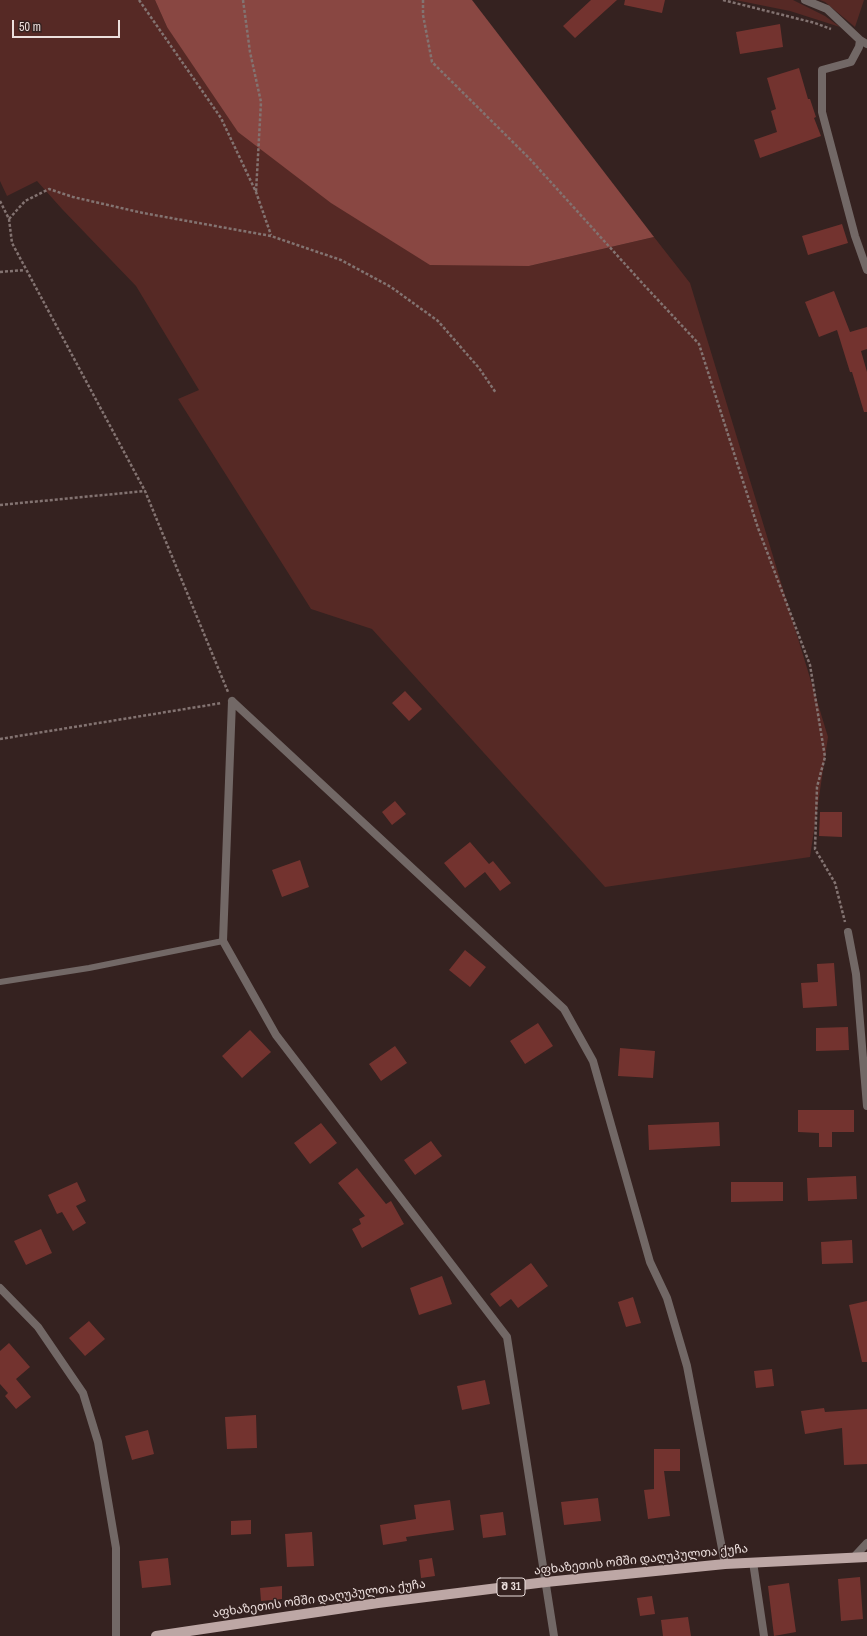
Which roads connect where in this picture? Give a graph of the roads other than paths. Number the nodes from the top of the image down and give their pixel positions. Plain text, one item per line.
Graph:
1 (805, 0) edge
2 (864, 42) edge
3 (867, 270) edge
4 (848, 932) road end
5 (223, 941) junction
6 (0, 982) edge
7 (867, 1106) edge
8 (0, 1288) edge
9 (867, 1543) edge
10 (854, 1557) junction
11 (867, 1557) edge
12 (753, 1562) junction
13 (725, 1564) junction
14 (546, 1582) junction
15 (116, 1636) edge
16 (156, 1636) edge
17 (554, 1636) edge
18 (764, 1636) edge

1 - 2 street
2 - 3 street
4 - 7 street
5 - 6 lane
5 - 13 street
5 - 14 street
8 - 15 street
9 - 10 street
10 - 11 main road, აფხაზეთის ომში დაღუპულთა ქუჩა / შ 31
10 - 12 main road, აფხაზეთის ომში დაღუპულთა ქუჩა / შ 31
12 - 13 main road, აფხაზეთის ომში დაღუპულთა ქუჩა / შ 31
12 - 18 street
13 - 14 main road, აფხაზეთის ომში დაღუპულთა ქუჩა / შ 31
14 - 16 main road, აფხაზეთის ომში დაღუპულთა ქუჩა / შ 31
14 - 17 street

